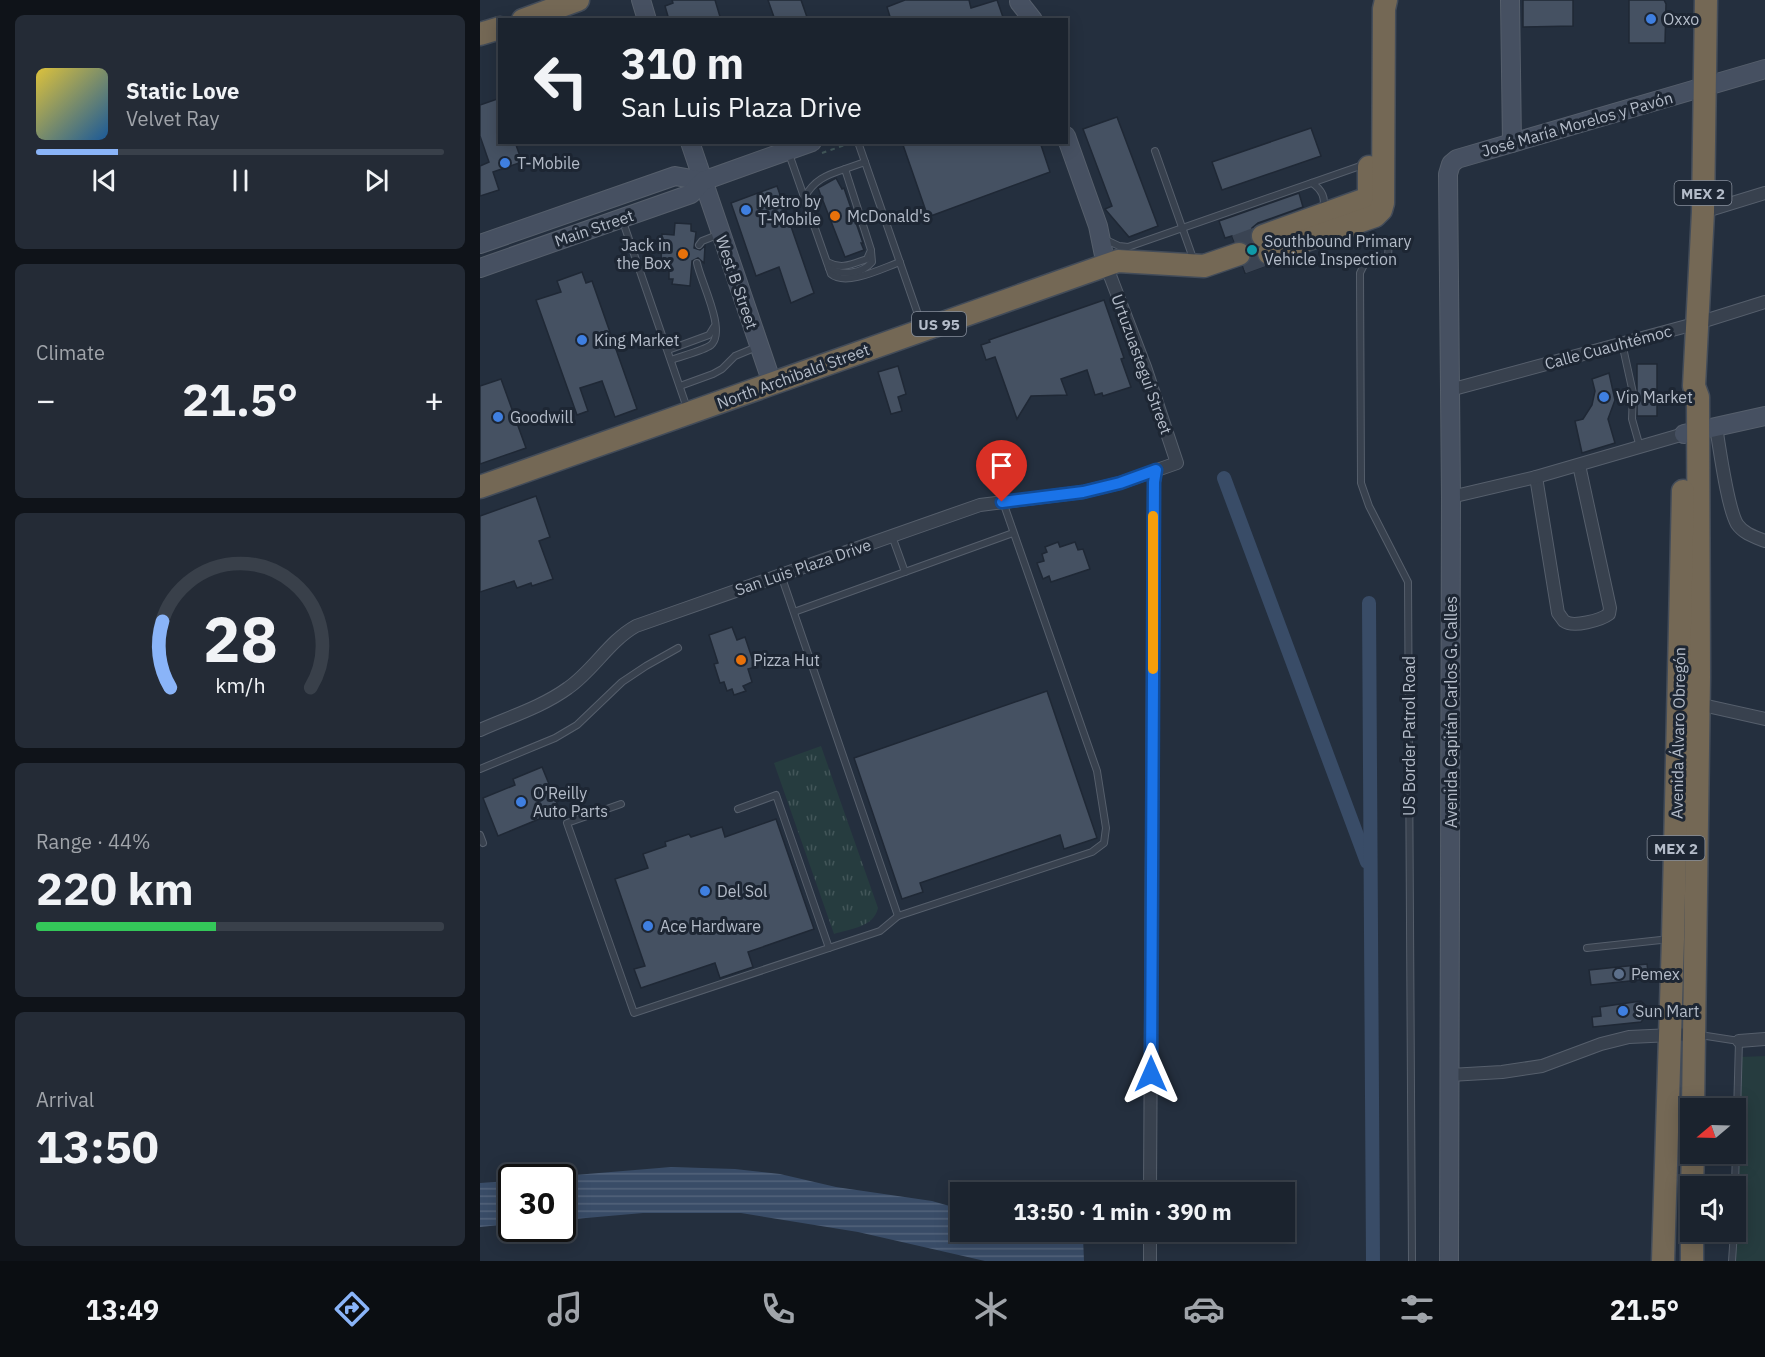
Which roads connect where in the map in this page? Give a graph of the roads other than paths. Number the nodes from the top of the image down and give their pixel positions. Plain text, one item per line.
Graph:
1 (578, 0) edge
2 (641, 0) edge
3 (1371, 0) edge
4 (1378, 0) edge
5 (1386, 0) edge
6 (1510, 0) edge
7 (1706, 0) edge
8 (1020, 7) edge
9 (528, 18) edge
10 (646, 18) edge
11 (1031, 18) edge
12 (498, 29) edge
13 (480, 34) edge
14 (1765, 69) edge
15 (1705, 88) junction
16 (1068, 142) edge
17 (1512, 143) junction
18 (691, 144) edge
19 (807, 144) edge
20 (859, 144) edge
21 (1060, 144) edge
22 (788, 151) junction
23 (1155, 151) dead end
24 (1376, 160) junction
25 (865, 162) junction
26 (1451, 164) joint
27 (845, 169) junction
28 (703, 181) junction
29 (1312, 183) junction
30 (1765, 193) edge
31 (804, 198) junction
32 (1703, 212) junction
33 (622, 218) junction
34 (1183, 228) junction
35 (1312, 228) junction
36 (721, 234) junction
37 (1100, 236) junction
38 (1389, 241) dead end
39 (480, 244) edge
40 (699, 245) dead end
41 (1266, 245) tunnel mouth
42 (1239, 254) tunnel mouth
43 (900, 262) junction
44 (697, 263) dead end
45 (1114, 263) junction
46 (1196, 264) junction
47 (827, 265) junction
48 (480, 268) edge
49 (1765, 302) edge
50 (1698, 323) junction
51 (716, 324) junction
52 (924, 330) junction
53 (1622, 343) junction
54 (759, 346) junction
55 (668, 351) junction
56 (671, 360) junction
57 (772, 383) junction
58 (680, 386) junction
59 (1450, 390) junction
60 (689, 413) junction
61 (1765, 416) edge
62 (1699, 431) junction
63 (1640, 447) junction
64 (1177, 463) joint
65 (1578, 465) junction
66 (1156, 470) junction
67 (1536, 477) junction
68 (480, 487) edge
69 (1451, 497) junction
70 (1002, 502) junction
71 (1013, 533) junction
72 (892, 535) junction
73 (1765, 541) edge
74 (905, 572) junction
75 (782, 575) junction
76 (794, 612) junction
77 (678, 648) dead end
78 (1698, 704) junction
79 (1765, 719) edge
80 (480, 730) edge
81 (480, 769) edge
82 (621, 804) dead end
83 (738, 808) dead end
84 (480, 835) edge
85 (483, 843) dead end
86 (898, 916) junction
87 (1674, 939) junction
88 (829, 948) junction
89 (1587, 948) dead end
90 (1671, 1034) junction
91 (1694, 1034) junction
92 (1765, 1039) edge
93 (1739, 1041) junction
94 (1450, 1075) junction
95 (1693, 1098) edge
96 (1735, 1176) edge
97 (1150, 1182) edge
98 (1150, 1242) edge
99 (1692, 1242) edge
100 (1733, 1242) edge
101 (1150, 1261) edge
102 (1412, 1261) edge
103 (1449, 1261) edge
104 (1664, 1261) edge
105 (1692, 1261) edge
106 (1732, 1261) edge

1 - 9 highway
2 - 10 street
3 - 24 highway
4 - 24 highway
5 - 24 highway
6 - 17 street
7 - 15 highway, Avenida Álvaro Obregón / MEX 2
8 - 11 street
12 - 13 highway
14 - 15 street, José María Morelos y Pavón
15 - 17 street, José María Morelos y Pavón
15 - 32 highway, Avenida Álvaro Obregón / MEX 2
16 - 37 street, Urtuzuastegui Street
17 - 26 street, José María Morelos y Pavón
18 - 28 street, West B Street
19 - 22 street, Main Street
20 - 25 lane
21 - 45 street, Urtuzuastegui Street
22 - 28 street, Main Street
22 - 31 lane
23 - 34 lane
24 - 29 lane
24 - 35 highway
25 - 27 lane
25 - 43 lane
26 - 59 street, Avenida Capitán Carlos G. Calles
27 - 31 lane
27 - 47 lane
28 - 33 street, Main Street
28 - 36 street, West B Street
28 - 39 street, Main Street
29 - 34 lane
29 - 35 lane
30 - 32 street
31 - 47 lane
32 - 50 highway, Avenida Álvaro Obregón / MEX 2
33 - 48 street, Main Street
33 - 55 lane
34 - 37 lane
34 - 46 lane
35 - 41 highway
36 - 40 lane
36 - 54 street, West B Street
37 - 45 street, Urtuzuastegui Street
38 - 102 lane, US Border Patrol Road
42 - 46 highway, US 95
43 - 47 lane
43 - 52 lane
44 - 51 lane
45 - 46 highway, US 95
45 - 52 highway, North Archibald Street / US 95
45 - 64 street, Urtuzuastegui Street
49 - 50 street, Calle Cuauhtémoc
50 - 53 street, Calle Cuauhtémoc
50 - 62 highway, Avenida Álvaro Obregón / MEX 2
51 - 55 lane
51 - 56 lane
52 - 57 highway, North Archibald Street / US 95
53 - 59 street, Calle Cuauhtémoc
53 - 63 lane
54 - 57 street, West B Street
54 - 58 lane
55 - 56 lane
56 - 58 lane
57 - 60 highway, North Archibald Street / US 95
58 - 60 lane
59 - 69 street, Avenida Capitán Carlos G. Calles
60 - 68 highway, North Archibald Street / US 95
61 - 62 street
62 - 63 street
62 - 73 street
62 - 78 highway, Avenida Álvaro Obregón / MEX 2
62 - 87 highway, Avenida Álvaro Obregón / MEX 2
63 - 65 street
64 - 66 street, San Luis Plaza Drive
65 - 67 street
65 - 67 street
66 - 70 street, San Luis Plaza Drive
66 - 97 street
67 - 69 street
69 - 94 street, Avenida Capitán Carlos G. Calles
70 - 71 lane
70 - 72 street, San Luis Plaza Drive
71 - 74 lane
71 - 86 lane
72 - 74 lane
72 - 75 street, San Luis Plaza Drive
74 - 76 lane
75 - 76 lane
75 - 80 street, San Luis Plaza Drive
76 - 86 lane
77 - 81 lane
78 - 79 street
78 - 91 highway, Avenida Álvaro Obregón / MEX 2
82 - 88 lane
83 - 88 lane
84 - 85 lane
86 - 88 lane
87 - 89 lane
87 - 90 highway, Avenida Álvaro Obregón / MEX 2
90 - 91 street
90 - 94 street
90 - 104 highway, Avenida Álvaro Obregón / MEX 2
91 - 93 lane
91 - 95 highway, Avenida Álvaro Obregón / MEX 2
92 - 93 street
93 - 96 lane
94 - 103 street, Avenida Capitán Carlos G. Calles
98 - 101 street
99 - 105 highway
100 - 106 lane

